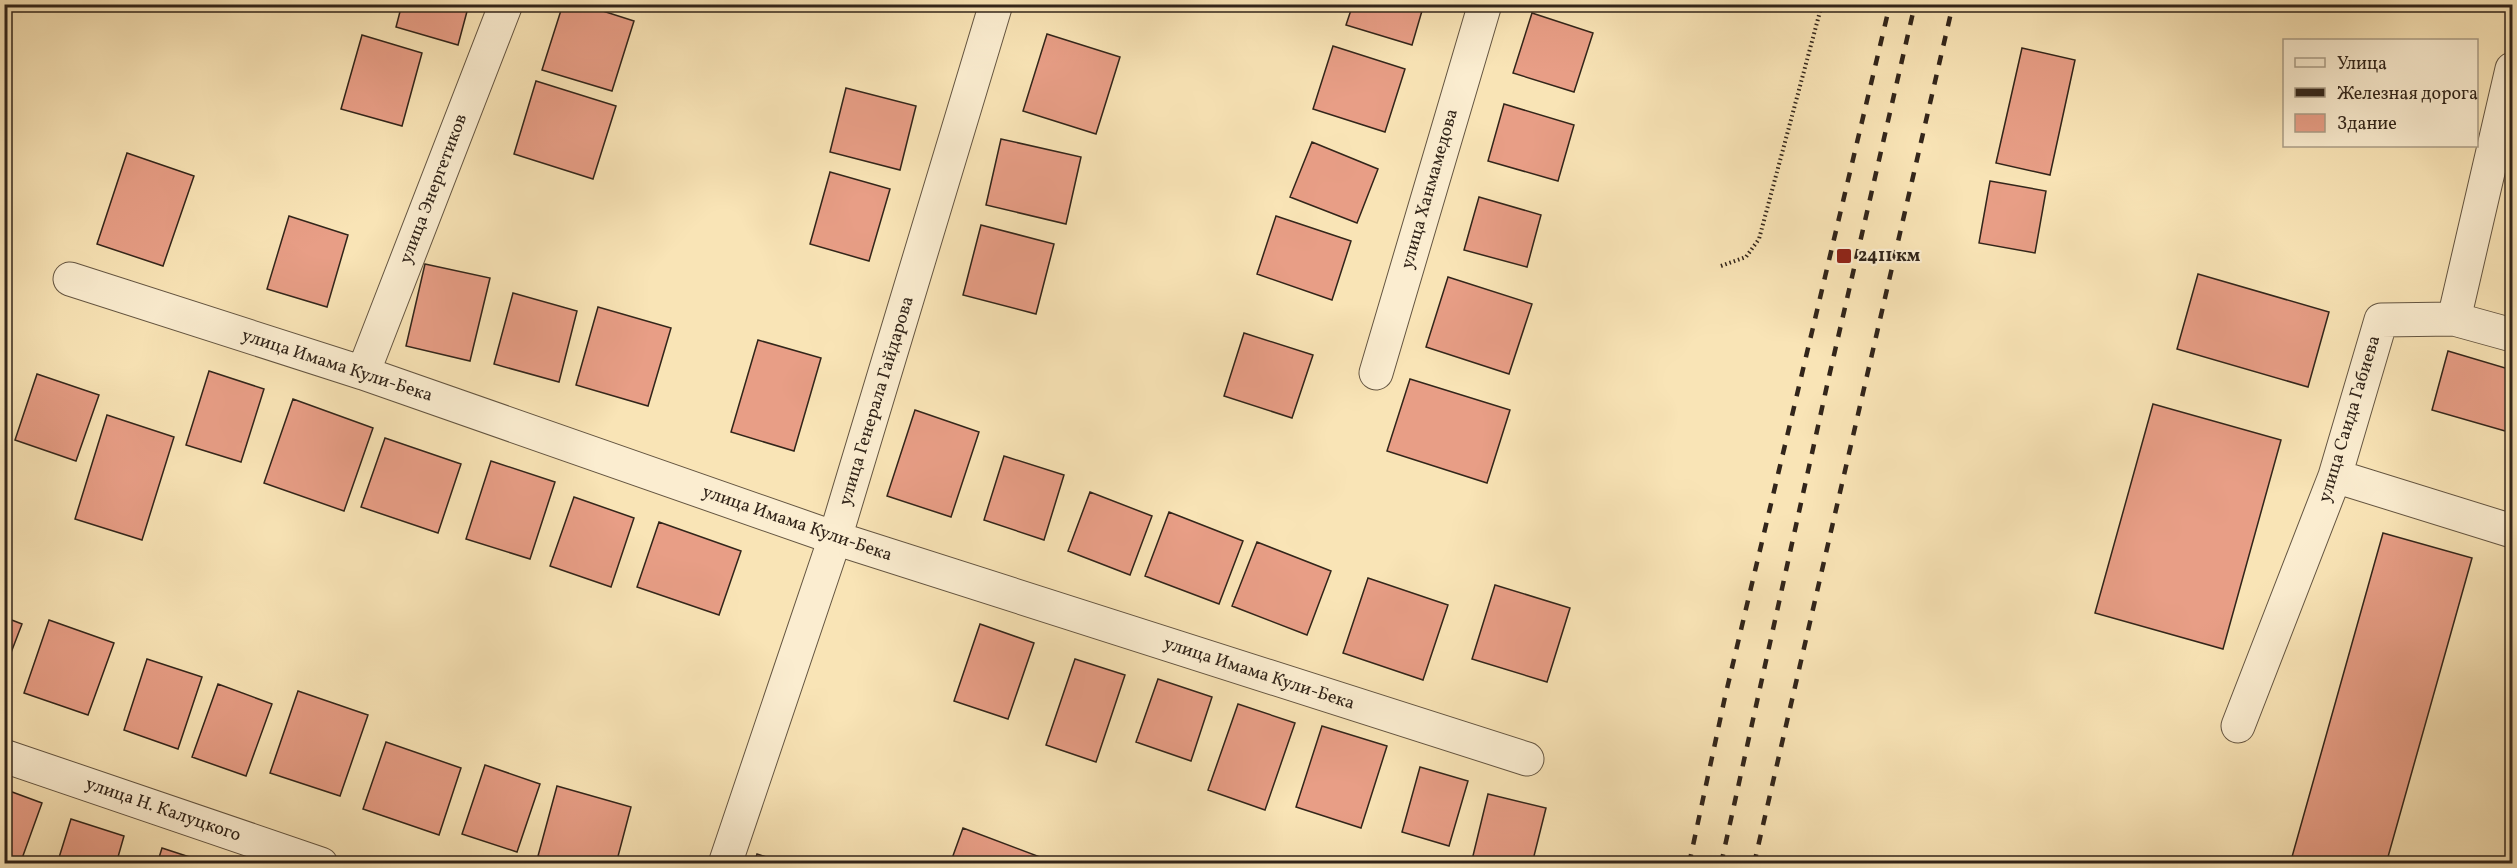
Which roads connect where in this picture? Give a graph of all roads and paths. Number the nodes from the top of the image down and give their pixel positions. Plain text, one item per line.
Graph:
1 (506, 4) edge
2 (996, 4) edge
3 (1485, 4) edge
4 (1822, 4) edge
5 (2512, 69) edge
6 (1721, 266) dead end
7 (70, 279) dead end
8 (2454, 319) junction
9 (2512, 335) edge
10 (363, 373) junction
11 (1376, 373) dead end
12 (2335, 476) junction
13 (2512, 531) edge
14 (836, 538) junction
15 (2238, 726) dead end
16 (4, 756) edge
17 (1527, 759) dead end
18 (321, 864) edge
19 (725, 864) edge

1 - 10 street, улица Энергетиков
2 - 14 street, улица Генерала Гайдарова
3 - 11 street, улица Ханмамедова
4 - 6 path
5 - 8 street
7 - 10 street, улица Имама Кули-Бека
8 - 9 street
8 - 12 street, улица Саида Габиева
10 - 14 street, улица Имама Кули-Бека
12 - 13 street
12 - 15 street, улица Саида Габиева
14 - 17 street, улица Имама Кули-Бека
14 - 19 street, улица Генерала Гайдарова
16 - 18 street, улица Н. Калуцкого

